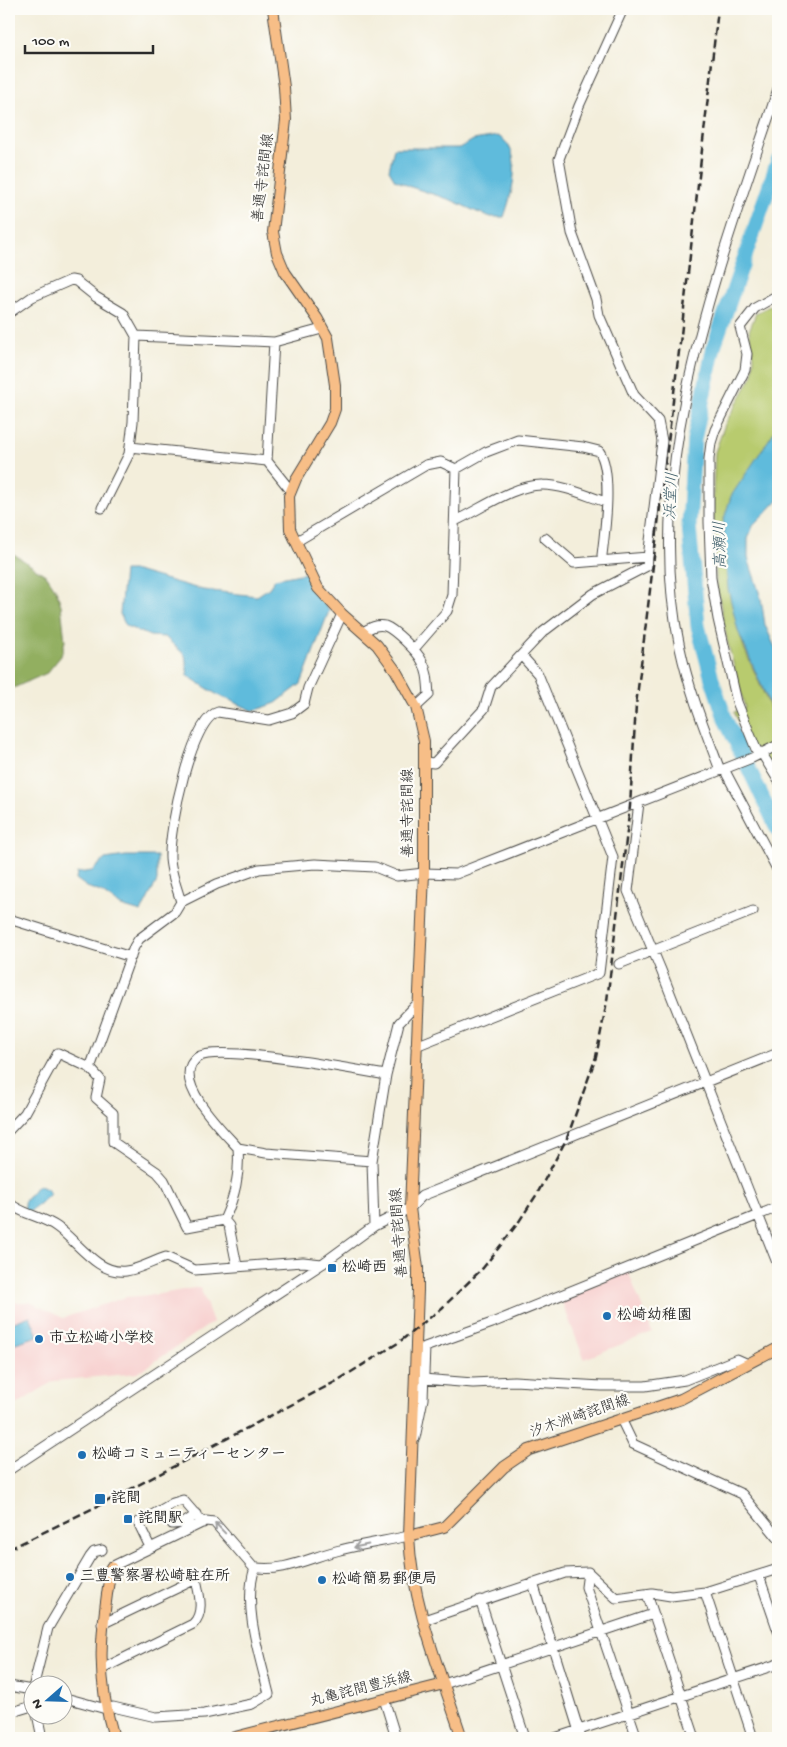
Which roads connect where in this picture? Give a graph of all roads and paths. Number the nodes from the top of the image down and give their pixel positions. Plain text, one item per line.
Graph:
1 (273, 9) edge
2 (622, 9) edge
3 (778, 89) edge
4 (778, 295) edge
5 (9, 313) edge
6 (322, 329) junction
7 (136, 336) junction
8 (274, 342) junction
9 (130, 447) junction
10 (267, 461) junction
11 (456, 469) junction
12 (291, 491) junction
13 (606, 502) junction
14 (102, 508) dead end
15 (455, 521) junction
16 (545, 538) dead end
17 (297, 541) junction
18 (602, 555) dead end
19 (648, 557) junction
20 (342, 614) junction
21 (363, 632) junction
22 (414, 649) junction
23 (520, 655) junction
24 (416, 707) junction
25 (778, 745) edge
26 (760, 753) junction
27 (424, 762) junction
28 (722, 770) junction
29 (778, 780) edge
30 (639, 803) junction
31 (597, 819) junction
32 (778, 871) edge
33 (424, 873) junction
34 (181, 902) junction
35 (753, 911) dead end
36 (9, 919) edge
37 (652, 951) junction
38 (130, 957) junction
39 (619, 964) dead end
40 (417, 1004) junction
41 (416, 1046) junction
42 (778, 1052) edge
43 (90, 1068) junction
44 (386, 1075) junction
45 (706, 1083) junction
46 (9, 1130) edge
47 (238, 1148) junction
48 (372, 1161) junction
49 (9, 1203) edge
50 (778, 1206) edge
51 (410, 1208) junction
52 (757, 1215) junction
53 (224, 1220) junction
54 (374, 1226) junction
55 (322, 1264) junction
56 (778, 1265) edge
57 (237, 1266) junction
58 (778, 1348) edge
59 (746, 1363) junction
60 (424, 1378) junction
61 (621, 1419) junction
62 (411, 1449) junction
63 (9, 1470) edge
64 (164, 1509) junction
65 (197, 1514) junction
66 (203, 1522) junction
67 (777, 1535) edge
68 (409, 1536) junction
69 (150, 1547) junction
70 (102, 1550) dead end
71 (111, 1567) joint
72 (255, 1568) junction
73 (778, 1569) edge
74 (588, 1572) junction
75 (759, 1576) junction
76 (533, 1583) junction
77 (705, 1592) junction
78 (647, 1594) junction
79 (480, 1600) junction
80 (653, 1614) junction
81 (424, 1620) junction
82 (102, 1624) junction
83 (777, 1625) edge
84 (602, 1631) junction
85 (553, 1648) junction
86 (501, 1664) junction
87 (778, 1664) edge
88 (102, 1669) junction
89 (36, 1674) edge
90 (734, 1680) junction
91 (444, 1684) junction
92 (9, 1686) edge
93 (22, 1688) edge
94 (682, 1697) junction
95 (72, 1699) edge
96 (384, 1699) junction
97 (22, 1709) edge
98 (106, 1709) junction
99 (9, 1713) edge
100 (630, 1715) junction
101 (39, 1724) edge
102 (580, 1735) edge
103 (42, 1738) edge
104 (114, 1738) edge
105 (231, 1738) edge
106 (396, 1738) edge
107 (462, 1738) edge
108 (525, 1738) edge
109 (555, 1738) edge
110 (637, 1738) edge
111 (695, 1738) edge
112 (753, 1738) edge

1 - 6 main road, 善通寺詫間線
2 - 19 street
3 - 28 street
4 - 26 street
5 - 7 street
6 - 8 street
6 - 12 main road, 善通寺詫間線
7 - 8 street
7 - 9 street
8 - 10 street
9 - 10 street
9 - 14 street
10 - 12 street
11 - 13 street
11 - 15 street
11 - 17 street
12 - 17 main road, 善通寺詫間線
13 - 15 street
13 - 18 street
15 - 22 street
16 - 19 street
17 - 20 main road, 善通寺詫間線
19 - 23 street
20 - 21 main road, 善通寺詫間線
20 - 34 street
21 - 22 street
21 - 24 main road, 善通寺詫間線
22 - 24 street
23 - 27 street
23 - 31 street
24 - 27 main road, 善通寺詫間線
25 - 26 street
26 - 28 street
26 - 29 street
27 - 33 main road, 善通寺詫間線
28 - 30 street
28 - 32 street
30 - 31 street
30 - 37 street
31 - 33 street
31 - 41 street
33 - 34 street
33 - 40 main road, 善通寺詫間線
34 - 38 street
35 - 37 street
36 - 38 street
37 - 39 street
37 - 45 street
38 - 43 street
40 - 41 main road, 善通寺詫間線
40 - 44 street
41 - 51 main road, 善通寺詫間線
42 - 45 street
43 - 46 street
43 - 53 street
44 - 47 street
44 - 48 street
45 - 51 street
45 - 52 street
47 - 48 street
47 - 53 street
48 - 54 street
49 - 57 street
50 - 52 street
51 - 54 street
51 - 62 main road, 善通寺詫間線
52 - 56 street
52 - 60 street
53 - 57 street
54 - 55 street
55 - 57 street
55 - 63 street
58 - 59 main road, 汐木洲崎詫間線
59 - 60 street
59 - 61 main road, 汐木洲崎詫間線
60 - 62 street
61 - 67 street
61 - 68 main road, 汐木洲崎詫間線
62 - 68 main road, 善通寺詫間線
64 - 65 street
64 - 65 street
64 - 69 street
65 - 66 street
66 - 69 street
72 -> 66 street
68 -> 72 street
68 - 81 main road, 善通寺詫間線
69 - 71 street
70 - 89 street
71 - 82 main road
72 - 98 street
73 - 75 street
74 - 76 street
74 - 78 street
74 - 84 street
75 - 77 street
75 - 83 street
76 - 79 street
76 - 85 street
77 - 78 street
77 - 90 street
78 - 80 street
79 - 81 street
79 - 86 street
80 - 84 street
80 - 94 street
81 - 91 main road, 善通寺詫間線
82 - 88 main road
82 - 88 street
84 - 85 street
84 - 100 street
85 - 86 street
85 - 102 street
86 - 91 street
86 - 108 street
87 - 90 street
88 - 98 main road
90 - 94 street
90 - 112 street
91 - 96 main road, 丸亀詫間豊浜線
91 - 107 main road
92 - 93 street
94 - 100 street
94 - 111 street
95 - 98 street
96 - 105 main road, 丸亀詫間豊浜線
96 - 106 street
97 - 99 street
98 - 104 main road
100 - 102 street
100 - 110 street
101 - 103 street
102 - 109 street

